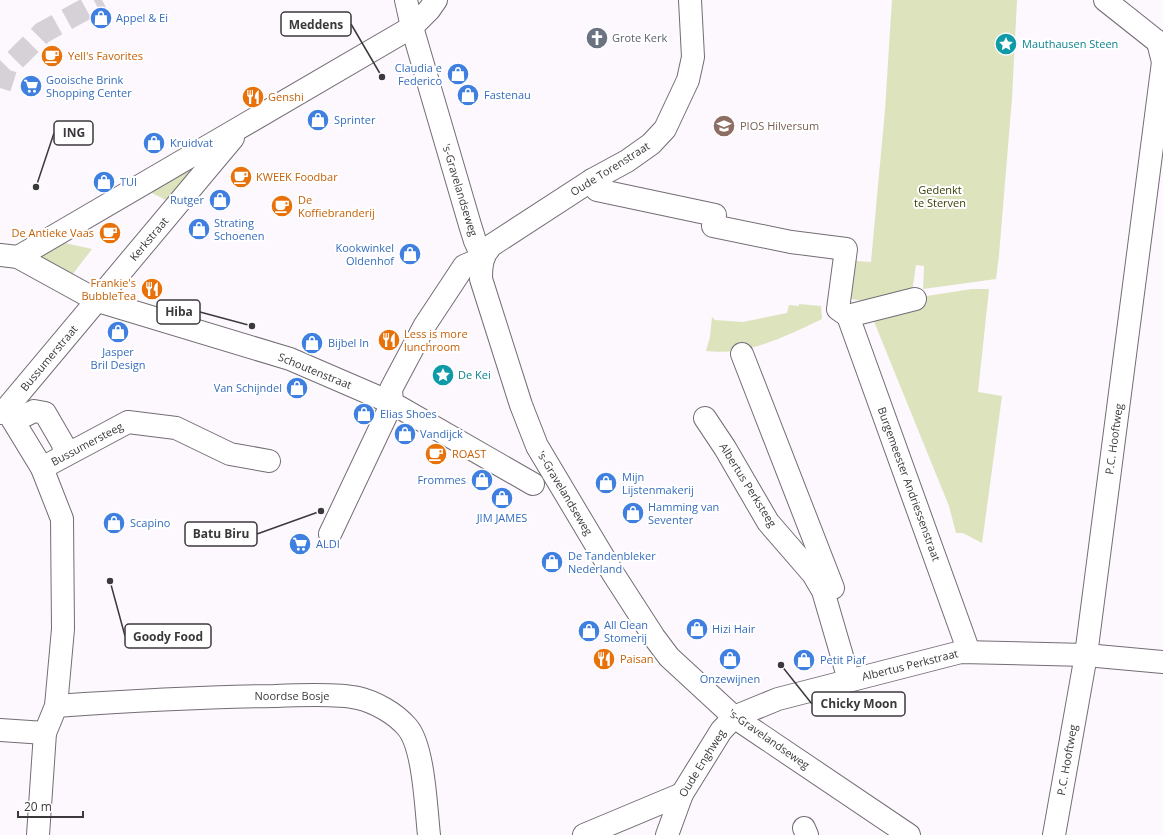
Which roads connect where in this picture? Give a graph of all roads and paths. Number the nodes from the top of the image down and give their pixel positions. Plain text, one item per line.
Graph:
1 (406, 0) edge
2 (436, 0) edge
3 (690, 0) edge
4 (1105, 0) edge
5 (412, 27) junction
6 (1160, 42) edge
7 (243, 126) junction
8 (1158, 147) edge
9 (592, 180) junction
10 (9, 256) edge
11 (483, 258) junction
12 (915, 299) dead end
13 (98, 301) junction
14 (848, 316) junction
15 (742, 354) dead end
16 (392, 403) junction
17 (7, 414) edge
18 (705, 418) dead end
19 (65, 455) junction
20 (270, 461) dead end
21 (42, 468) junction
22 (533, 484) dead end
23 (330, 534) dead end
24 (823, 591) junction
25 (969, 652) junction
26 (1086, 655) junction
27 (1163, 662) edge
28 (849, 680) junction
29 (56, 706) junction
30 (734, 717) junction
31 (0, 730) edge
32 (45, 733) junction
33 (682, 794) junction
34 (38, 835) edge
35 (429, 835) edge
36 (584, 835) edge
37 (666, 835) edge
38 (909, 835) edge
39 (1054, 835) edge

1 - 5 street, 's-Gravelandseweg
2 - 5 street, Kerkstraat
3 - 9 street, Oude Torenstraat
4 - 6 street
5 - 7 street, Kerkstraat
5 - 11 street, 's-Gravelandseweg
6 - 8 street, P.C. Hooftweg
7 - 10 street, Kerkstraat
7 - 13 street, Kerkstraat
8 - 26 street, P.C. Hooftweg
9 - 11 street, Oude Torenstraat
9 - 14 street, Burgemeester Andriessenstraat
10 - 13 street, Kerkstraat
11 - 16 street
11 - 30 street, 's-Gravelandseweg
12 - 14 street
13 - 16 street, Schoutenstraat
13 - 17 street, Bussumerstraat
14 - 25 street, Burgemeester Andriessenstraat
15 - 24 street
16 - 22 street, 's-Gravelandseweg
16 - 23 street
17 - 19 street
17 - 21 street
18 - 24 street, Albertus Perksteeg
19 - 20 street, Bussumersteeg
19 - 21 street, Bussumersteeg
21 - 29 street
24 - 28 street, Albertus Perksteeg
25 - 26 street, Albertus Perkstraat
25 - 28 street, Albertus Perkstraat
26 - 27 street, Albertus Perkstraat
26 - 39 street, P.C. Hooftweg
28 - 30 street, Albertus Perkstraat
29 - 32 street
29 - 35 street, Noordse Bosje
30 - 33 street, Oude Enghweg
30 - 38 street, 's-Gravelandseweg
31 - 32 street
32 - 34 street
33 - 36 street
33 - 37 street, Oude Enghweg

